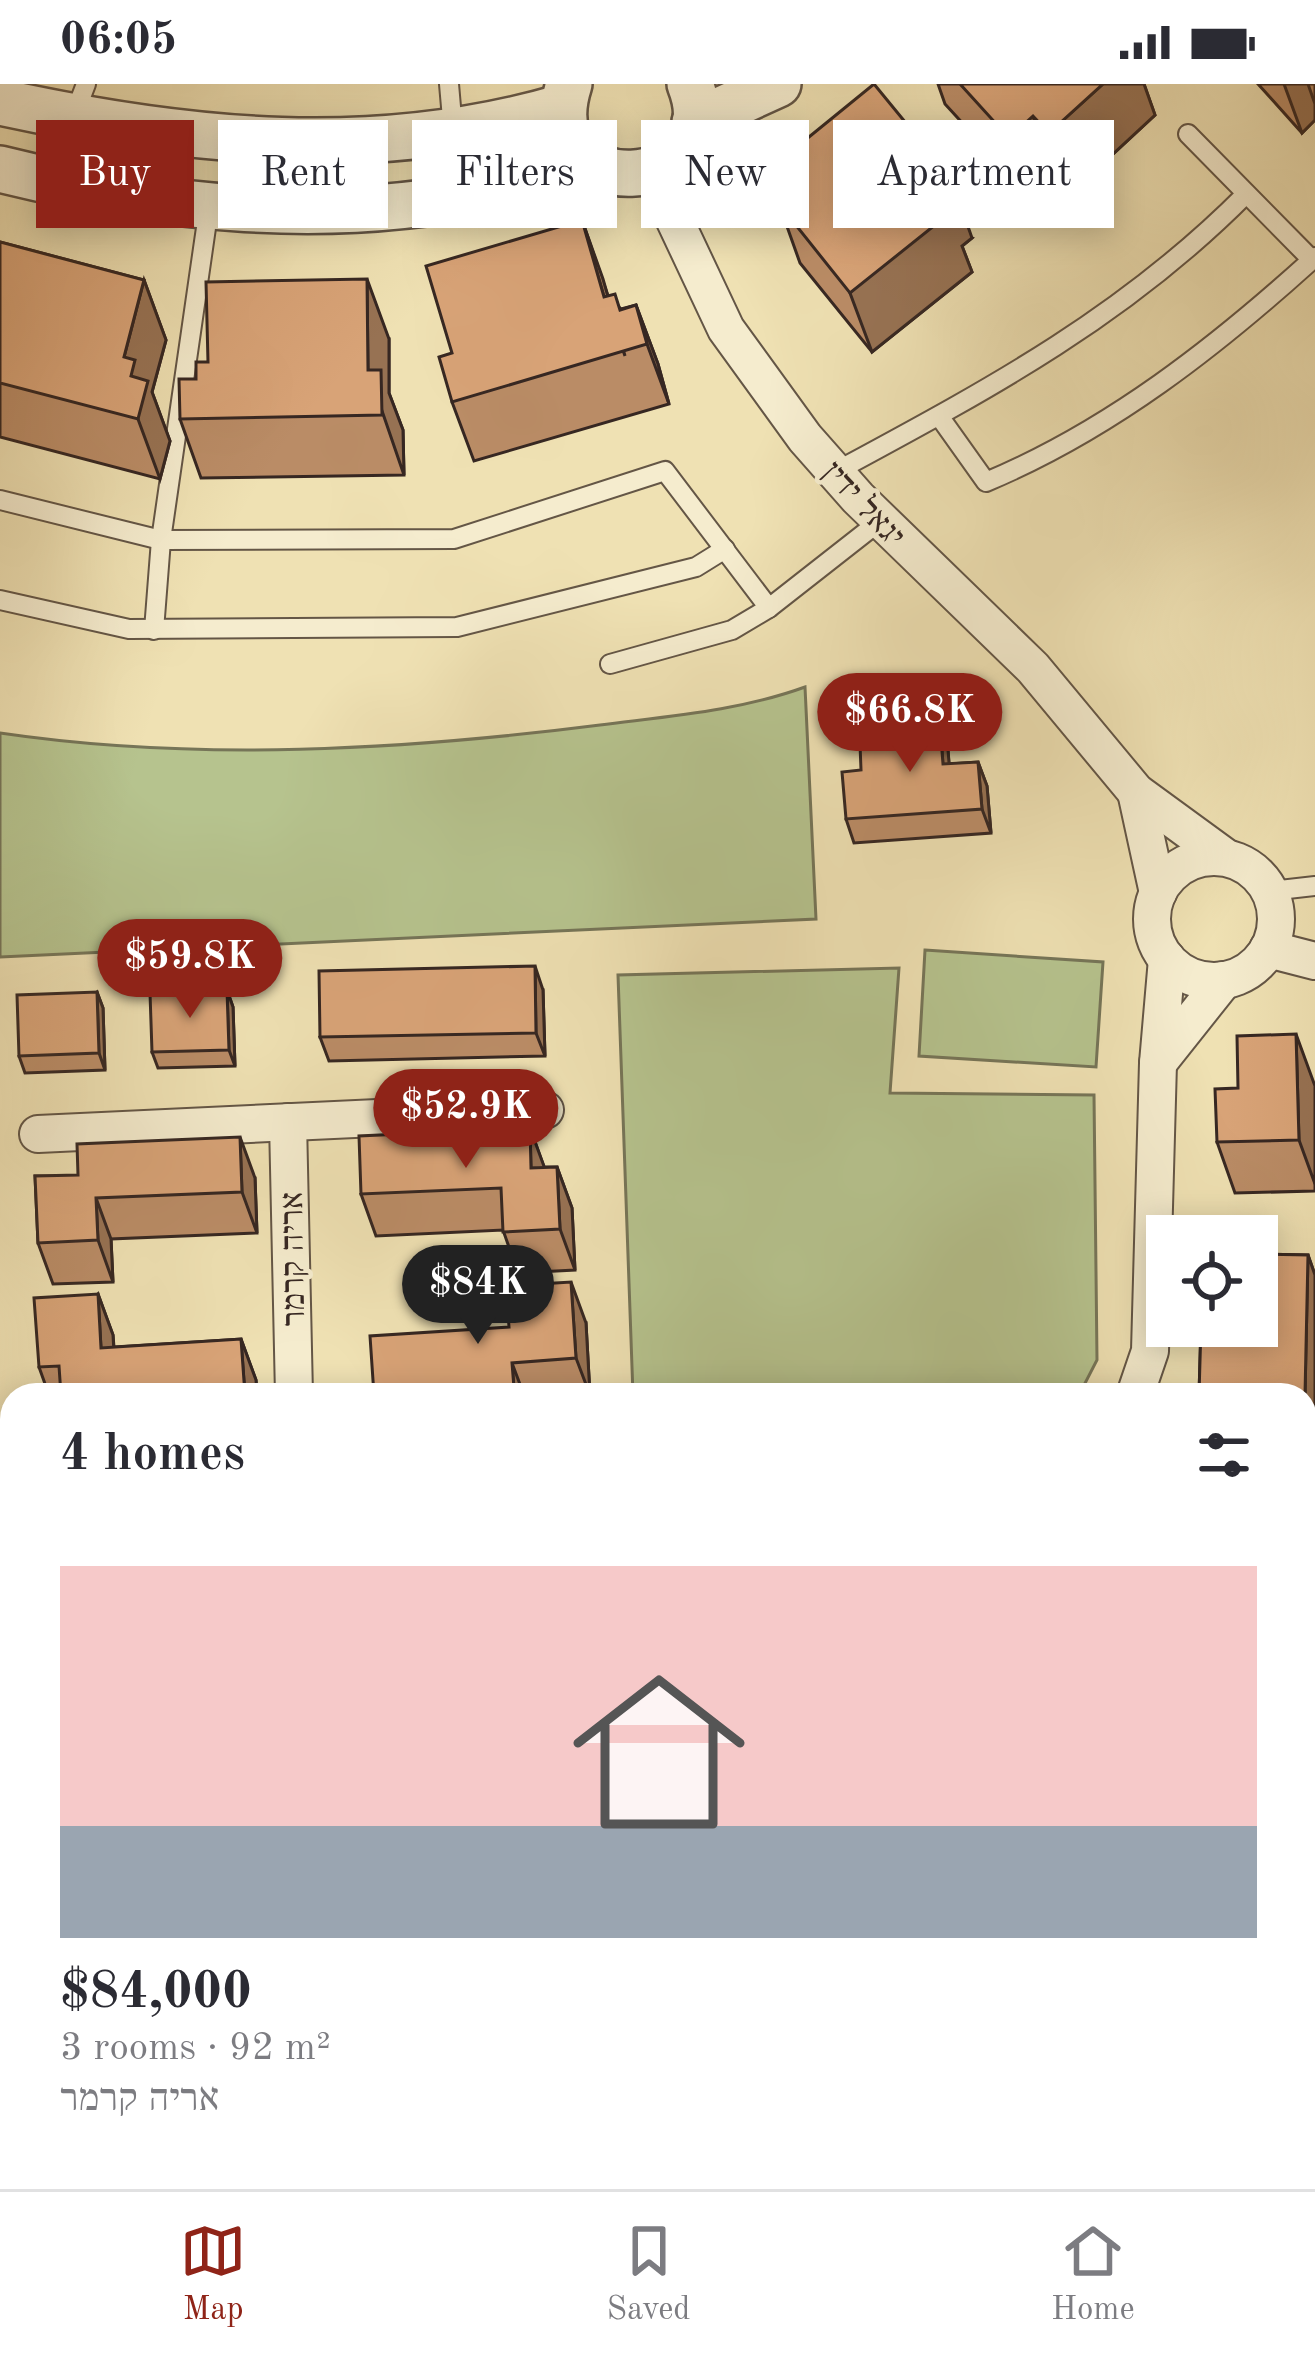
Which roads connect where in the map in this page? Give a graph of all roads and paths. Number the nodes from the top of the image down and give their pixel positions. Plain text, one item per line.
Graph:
1 (448, 84) edge
2 (778, 84) edge
3 (566, 95) edge
4 (80, 101) edge
5 (0, 102) edge
6 (693, 103) edge
7 (452, 120) edge
8 (485, 120) edge
9 (412, 133) edge
10 (1188, 134) dead end
11 (0, 169) edge
12 (1246, 194) junction
13 (412, 204) edge
14 (208, 208) junction
15 (678, 228) edge
16 (1313, 259) edge
17 (939, 416) junction
18 (836, 472) junction
19 (0, 500) edge
20 (880, 521) junction
21 (161, 540) junction
22 (724, 549) junction
23 (0, 600) edge
24 (769, 608) junction
25 (154, 630) junction
26 (610, 664) dead end
27 (1136, 792) junction
28 (1226, 857) junction
29 (1315, 886) edge
30 (1270, 891) junction
31 (1158, 892) junction
32 (1268, 949) junction
33 (1167, 959) junction
34 (1315, 961) edge
35 (1224, 980) junction
36 (1158, 1063) junction
37 (545, 1110) dead end
38 (288, 1122) junction
39 (38, 1134) dead end
40 (294, 1383) edge
41 (1139, 1383) edge

1 - 7 lane
2 - 6 street
3 - 8 street
4 - 5 street
4 - 9 street
10 - 12 lane
11 - 14 street
12 - 16 lane
12 - 17 lane
13 - 14 street
14 - 21 lane
15 - 18 street, יגאל ידין
16 - 17 lane
17 - 18 lane
18 - 20 street, יגאל ידין
19 - 21 lane
20 - 24 lane
20 - 27 street, יגאל ידין
21 - 22 lane
21 - 25 lane
22 - 24 lane
22 - 25 lane
23 - 25 lane
24 - 26 lane
27 - 28 street, יגאל ידין
27 - 31 street, יגאל ידין
28 - 30 street
28 - 31 street
29 - 30 lane
30 - 32 street
31 - 33 street
32 - 34 street
32 - 35 street
33 - 35 street
33 - 36 street
35 - 36 street
36 - 41 street
37 - 38 street
38 - 39 street
38 - 40 street, אריה קרמר

